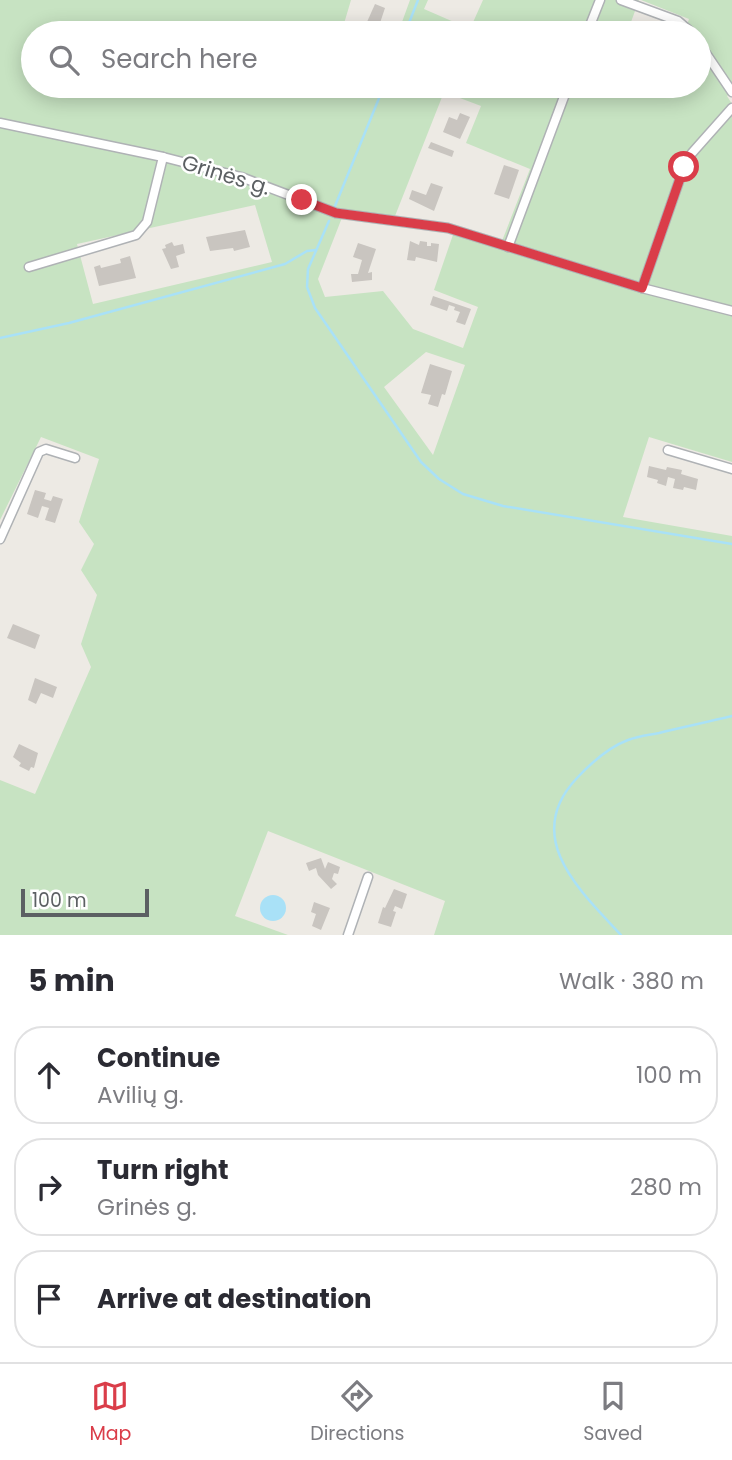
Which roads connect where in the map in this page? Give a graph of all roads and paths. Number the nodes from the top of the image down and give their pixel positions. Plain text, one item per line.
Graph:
1 (600, 0) edge
2 (621, 0) edge
3 (592, 21) edge
4 (678, 21) edge
5 (711, 61) edge
6 (732, 92) edge
7 (564, 98) edge
8 (732, 108) edge
9 (0, 123) edge
10 (163, 157) junction
11 (508, 247) junction
12 (29, 267) dead end
13 (642, 288) junction
14 (732, 311) edge
15 (668, 450) dead end
16 (75, 457) dead end
17 (732, 469) edge
18 (0, 539) edge
19 (368, 877) dead end
20 (348, 935) edge

1 - 3 street
2 - 4 street
5 - 6 street
7 - 11 street
8 - 13 street
9 - 10 street, Grinės g.
10 - 11 street, Grinės g.
10 - 12 street
11 - 13 street, Grinės g.
13 - 14 street, Grinės g.
15 - 17 street
16 - 18 street
19 - 20 street

